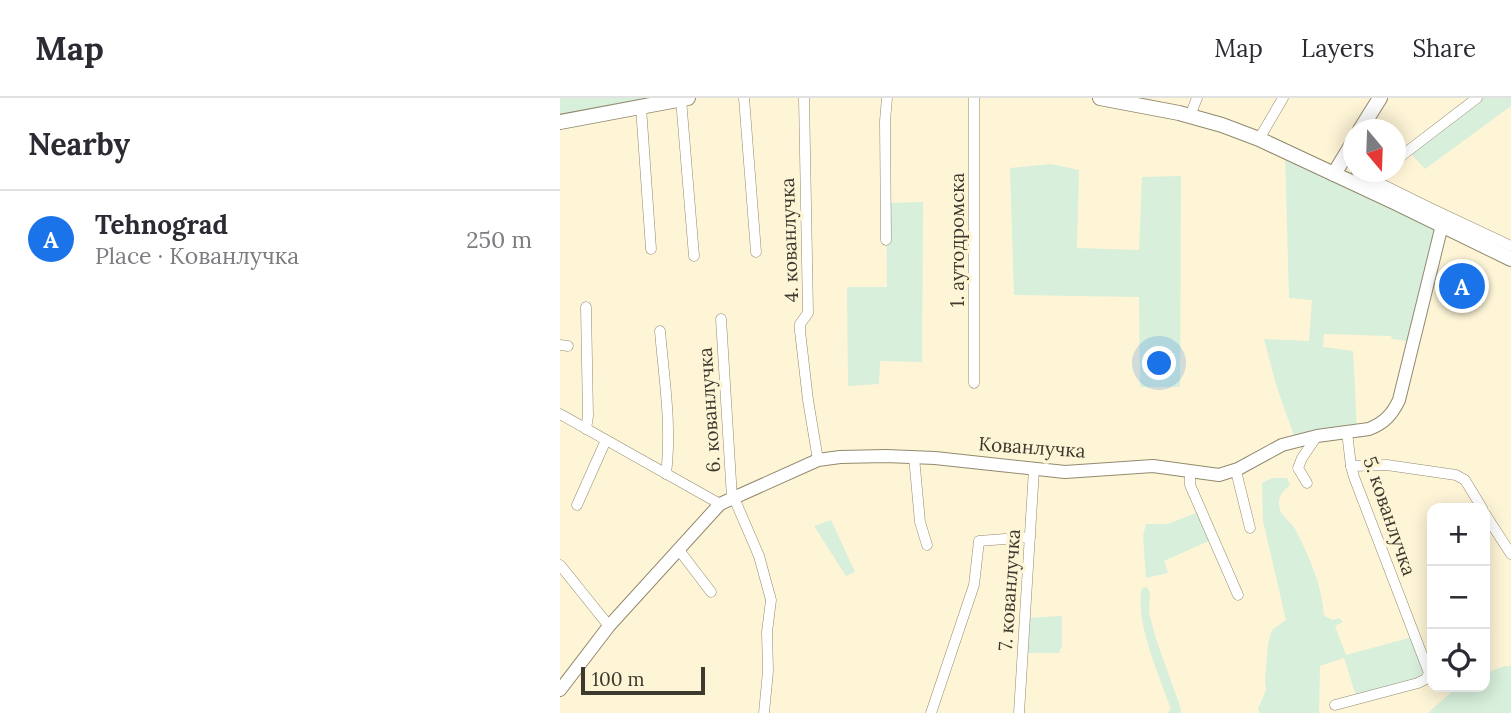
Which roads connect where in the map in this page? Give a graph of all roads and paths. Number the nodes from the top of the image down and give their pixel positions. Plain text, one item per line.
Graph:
1 (744, 98) edge
2 (804, 98) edge
3 (887, 98) edge
4 (974, 98) edge
5 (1100, 98) edge
6 (1197, 98) edge
7 (1283, 98) edge
8 (1380, 98) edge
9 (1477, 98) edge
10 (685, 99) edge
11 (641, 107) junction
12 (1190, 116) junction
13 (1367, 119) edge
14 (560, 122) edge
15 (1259, 139) junction
16 (1406, 152) edge
17 (1343, 168) edge
18 (1368, 182) edge
19 (1379, 182) edge
20 (1442, 225) junction
21 (887, 240) dead end
22 (1511, 246) edge
23 (651, 249) dead end
24 (756, 252) dead end
25 (694, 256) dead end
26 (1511, 259) edge
27 (586, 307) dead end
28 (721, 319) dead end
29 (660, 331) dead end
30 (974, 383) dead end
31 (560, 414) edge
32 (586, 429) junction
33 (1347, 432) junction
34 (1317, 436) junction
35 (606, 440) junction
36 (914, 457) junction
37 (818, 460) junction
38 (1351, 466) junction
39 (1034, 469) junction
40 (1190, 471) junction
41 (1236, 471) junction
42 (666, 474) junction
43 (1307, 483) dead end
44 (729, 500) junction
45 (1479, 503) edge
46 (577, 505) dead end
47 (1490, 522) edge
48 (1250, 528) dead end
49 (1030, 537) junction
50 (926, 545) dead end
51 (679, 550) junction
52 (1511, 554) edge
53 (560, 565) edge
54 (711, 592) dead end
55 (1238, 595) dead end
56 (609, 626) junction
57 (560, 690) edge
58 (1335, 705) dead end
59 (765, 713) edge
60 (931, 713) edge
61 (1019, 713) edge

1 - 24 street
2 - 37 street, 4. кованлучка
3 - 21 street
4 - 30 street, 1. аутодромска
5 - 12 main road
6 - 12 street
7 - 15 street
8 - 13 main road
9 - 16 street
10 - 11 main road
10 - 25 street
11 - 14 main road
11 - 23 street
12 - 15 main road
15 - 17 main road
18 - 20 main road
19 - 22 street
20 - 26 main road
20 - 33 street, Кованлучка
27 - 32 street
28 - 44 street, 6. кованлучка
29 - 42 street
31 - 32 street
32 - 35 street
33 - 34 street, Кованлучка
33 - 38 street, 5. кованлучка
34 - 41 street, Кованлучка
34 - 43 street
35 - 42 street
35 - 46 street
36 - 37 street, Кованлучка
36 - 39 street, Кованлучка
36 - 50 street
37 - 44 street, Кованлучка
38 - 45 street
38 - 58 street, 5. кованлучка
39 - 40 street, Кованлучка
39 - 49 street, 7. кованлучка
40 - 41 street, Кованлучка
40 - 55 street
41 - 48 street
42 - 44 street
44 - 51 street, Кованлучка
44 - 59 street, 6. кованлучка
47 - 52 street
49 - 60 street
49 - 61 street, 7. кованлучка
51 - 54 street
51 - 56 street, Кованлучка
53 - 56 street
56 - 57 street, Кованлучка

